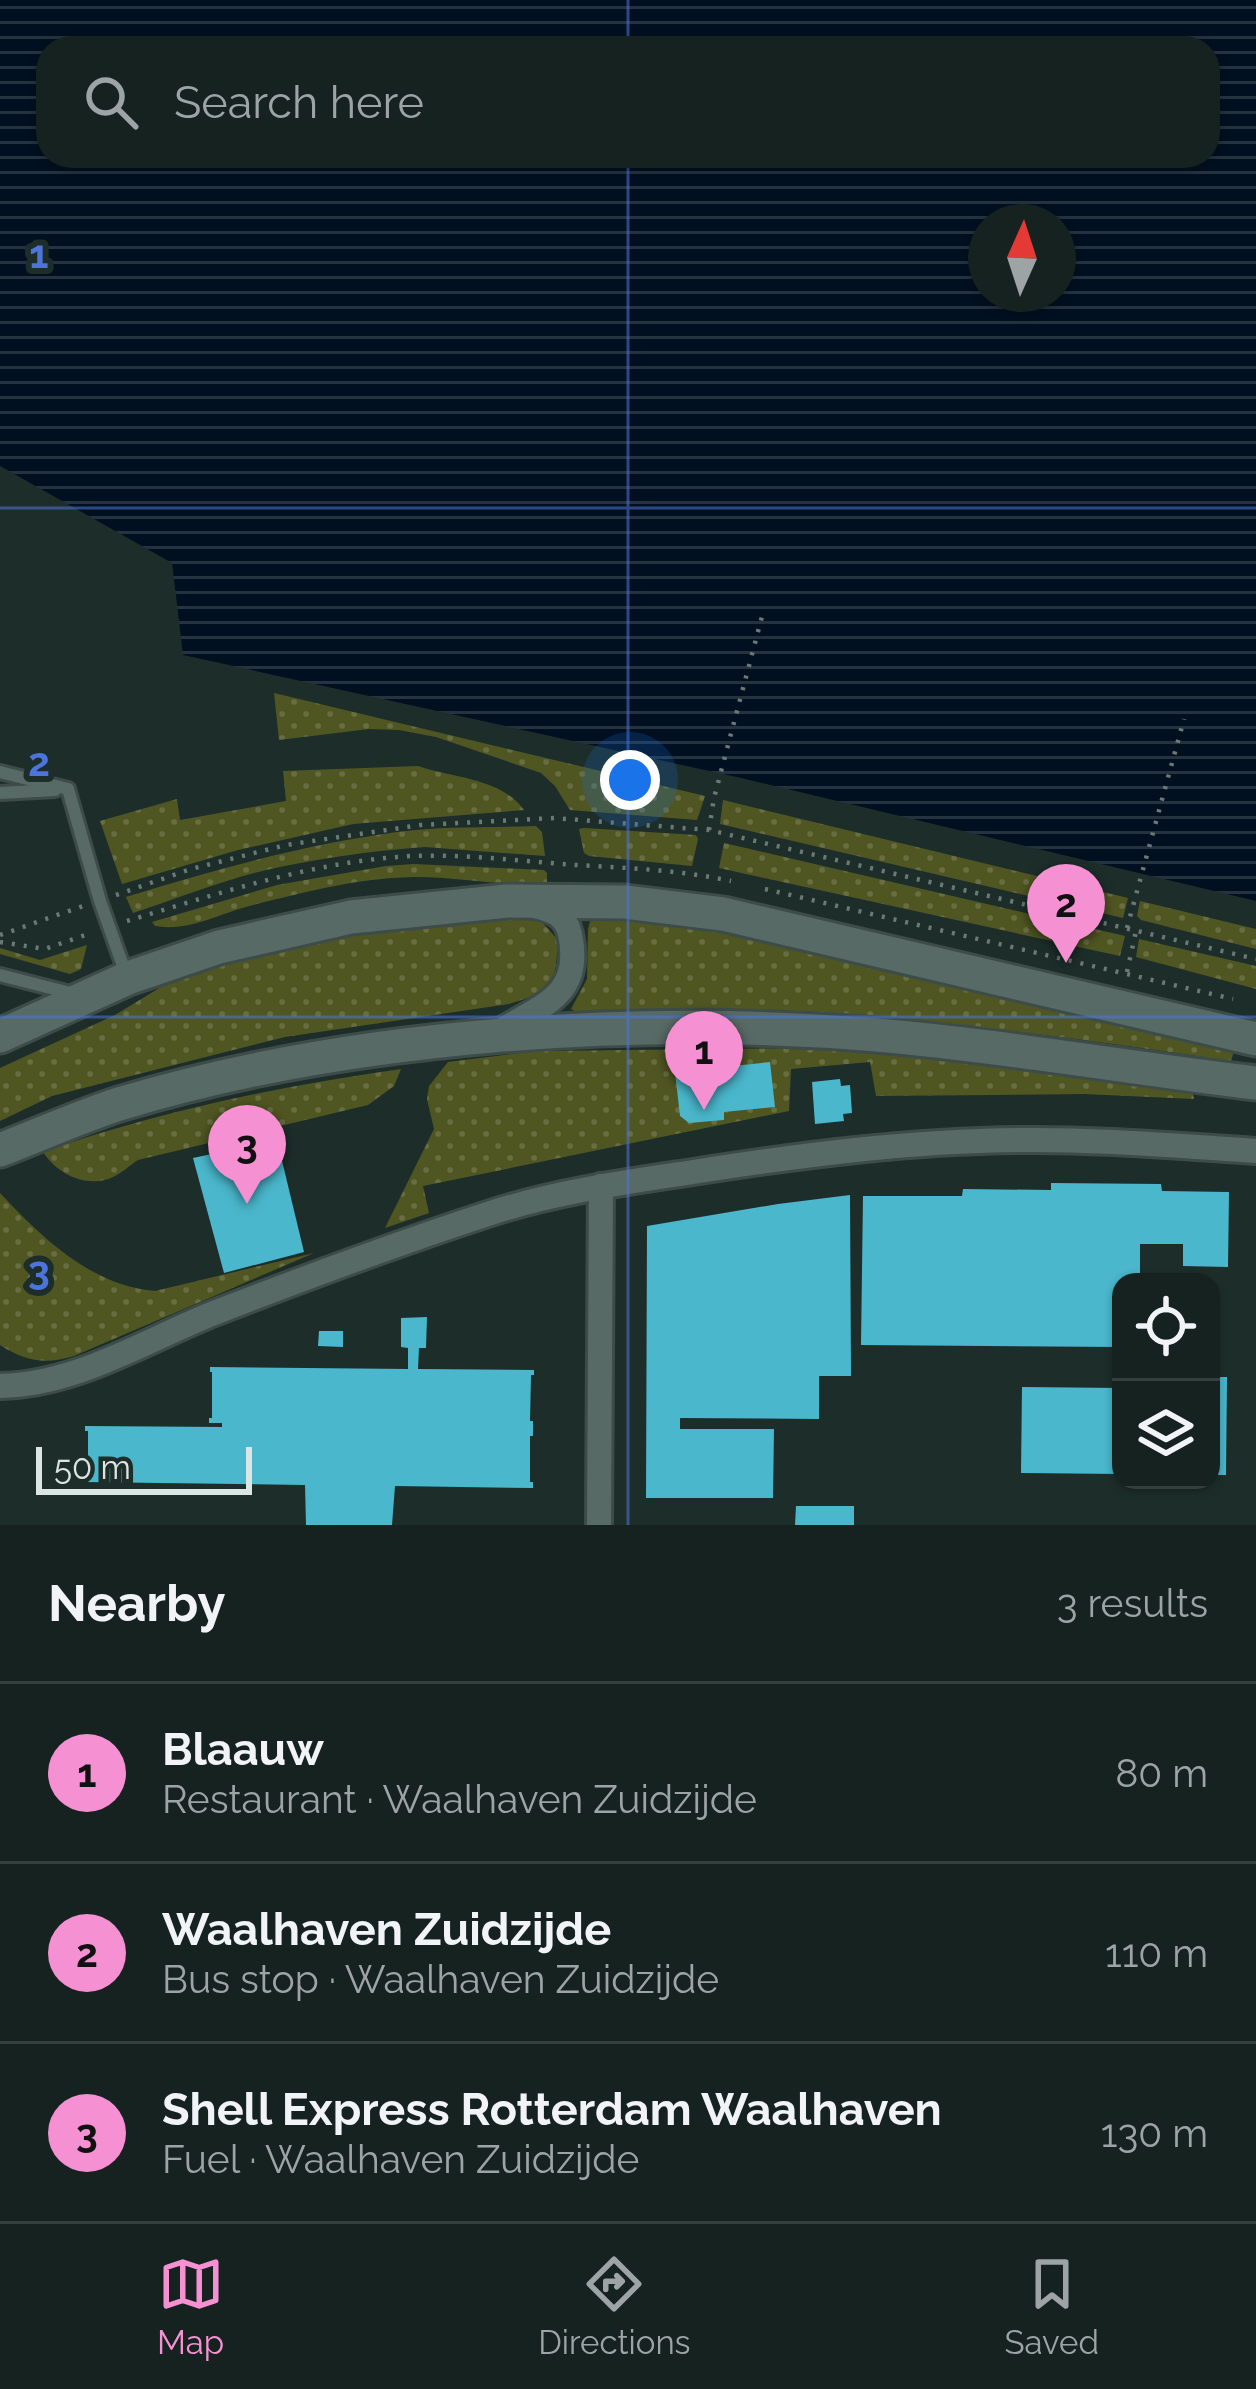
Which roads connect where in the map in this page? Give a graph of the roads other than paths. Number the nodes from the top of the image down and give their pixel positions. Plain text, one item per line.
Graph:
1 (0, 772) edge
2 (68, 790) junction
3 (0, 793) edge
4 (507, 901) junction
5 (0, 975) edge
6 (128, 978) junction
7 (87, 997) junction
8 (0, 1036) edge
9 (490, 1038) junction
10 (1256, 1039) edge
11 (1256, 1083) edge
12 (0, 1150) edge
13 (1256, 1151) edge
14 (601, 1186) junction
15 (0, 1386) edge
16 (599, 1525) edge

1 - 2 lane
2 - 3 lane
2 - 6 lane
4 - 6 main road
4 - 9 street
4 - 10 main road
5 - 7 lane
6 - 7 main road
7 - 8 main road
9 - 11 main road
9 - 12 main road
13 - 14 street
14 - 15 street
14 - 16 street

